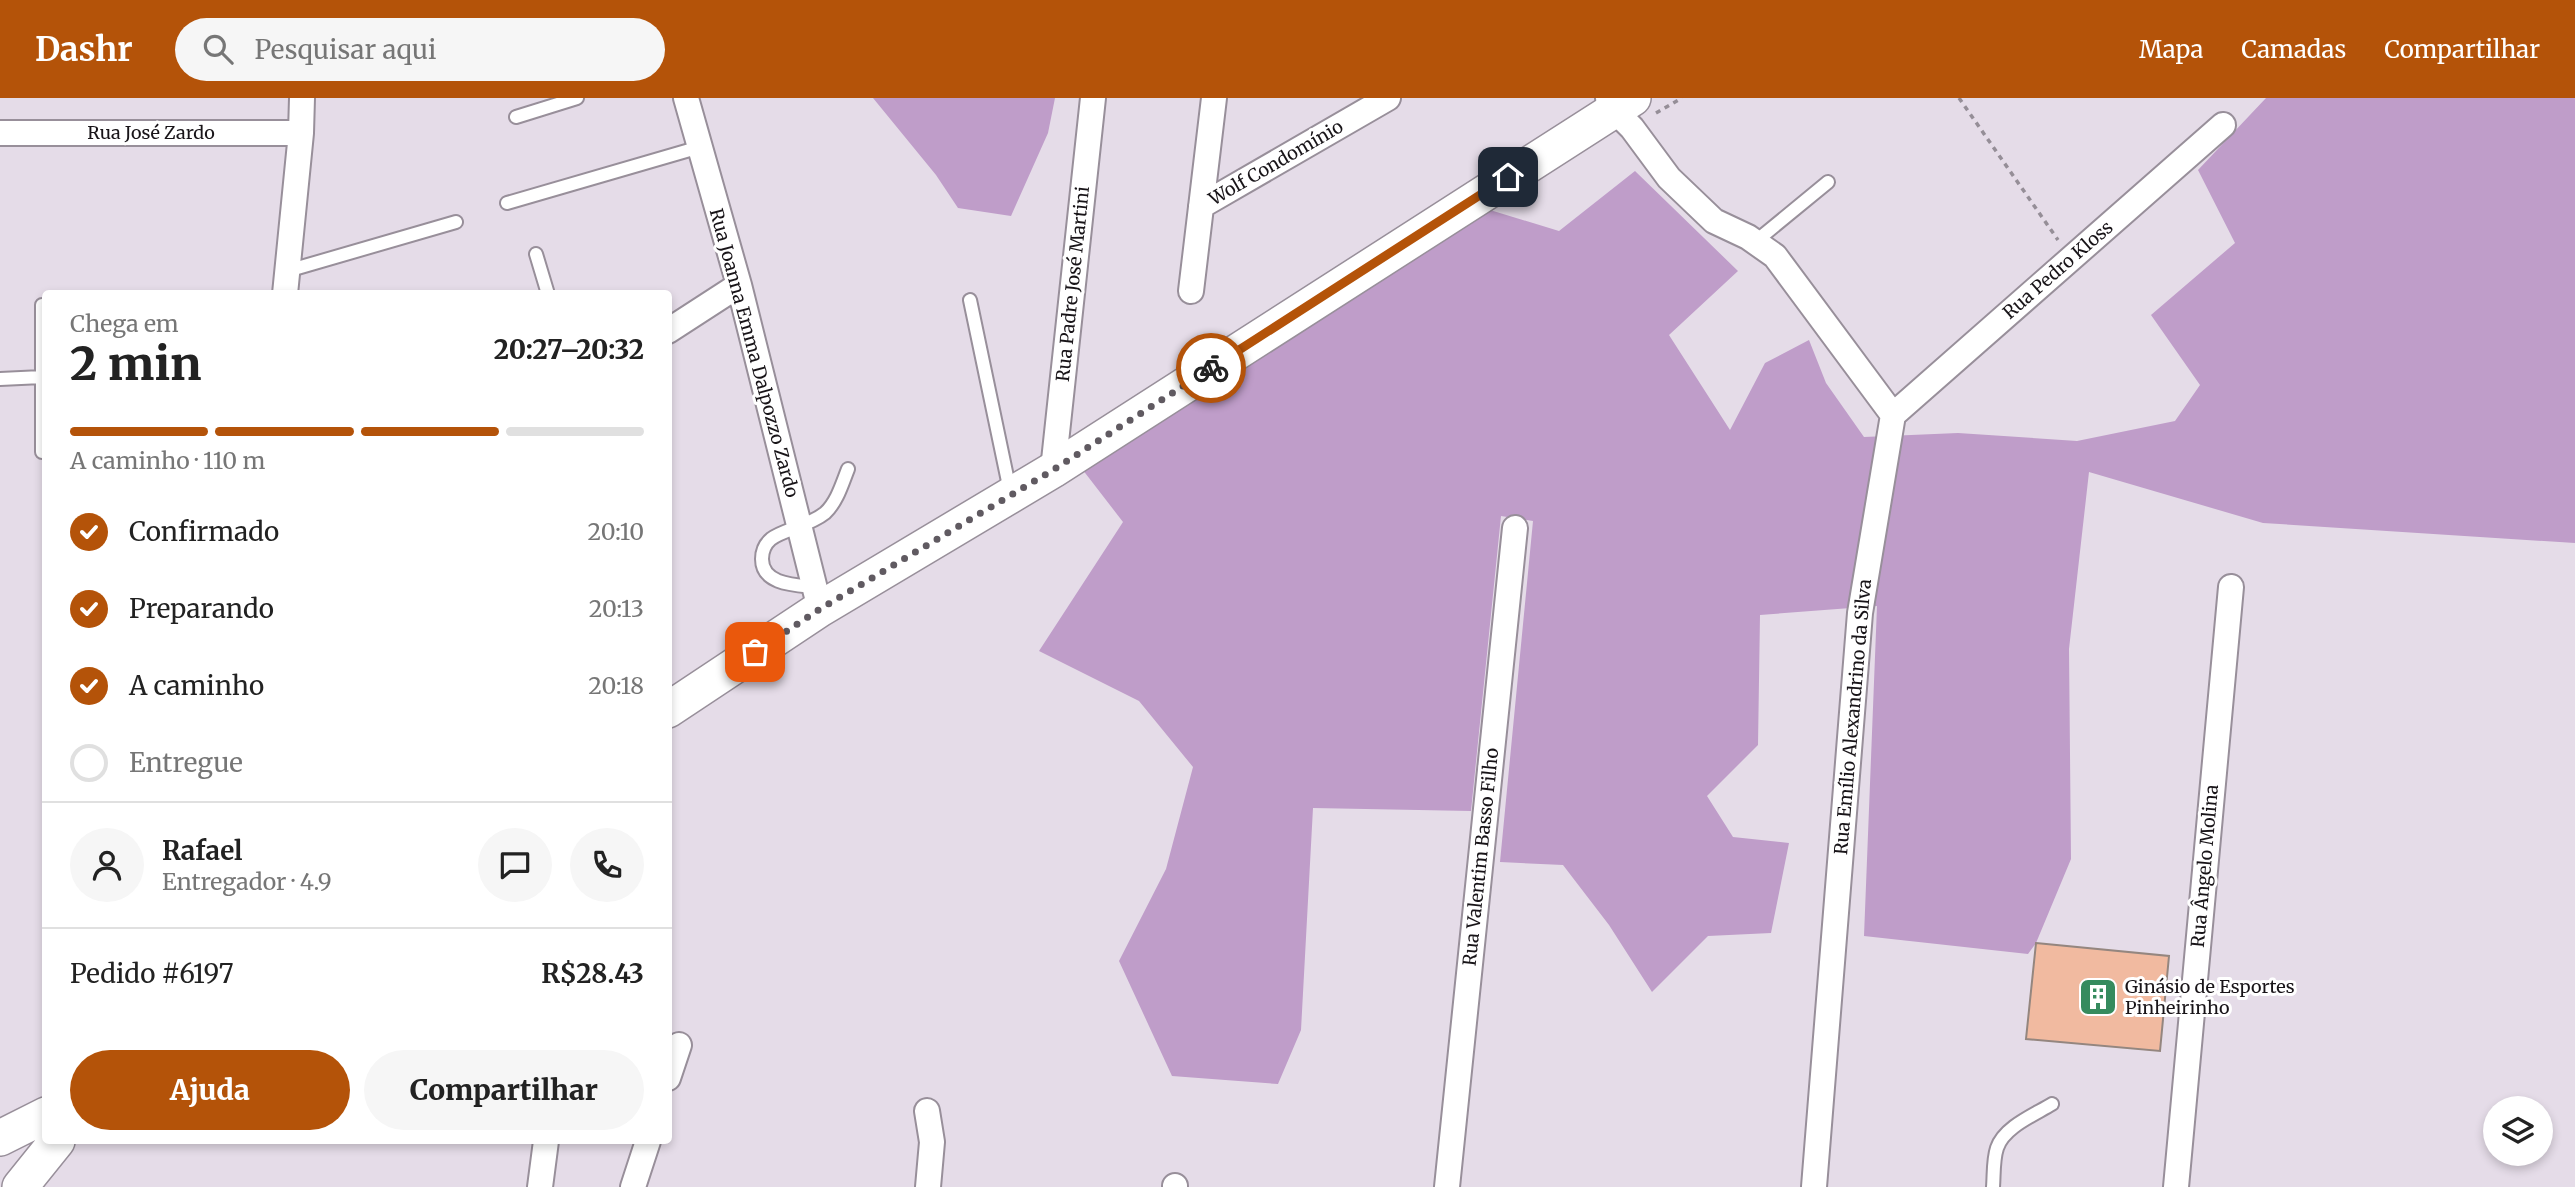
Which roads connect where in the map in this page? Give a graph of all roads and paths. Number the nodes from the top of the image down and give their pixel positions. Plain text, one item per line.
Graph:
1 (302, 98) edge
2 (577, 98) edge
3 (686, 98) edge
4 (1093, 98) edge
5 (1214, 98) edge
6 (1388, 98) edge
7 (1959, 98) edge
8 (1618, 102) edge
9 (516, 117) dead end
10 (2223, 125) dead end
11 (301, 132) junction
12 (0, 133) edge
13 (700, 147) junction
14 (1828, 183) dead end
15 (507, 202) dead end
16 (1201, 206) junction
17 (456, 222) dead end
18 (1755, 242) junction
19 (536, 254) dead end
20 (2071, 259) junction
21 (286, 282) edge
22 (739, 285) junction
23 (547, 290) edge
24 (1191, 291) dead end
25 (970, 300) dead end
26 (42, 305) dead end
27 (672, 328) edge
28 (42, 377) junction
29 (0, 379) edge
30 (1892, 415) junction
31 (42, 452) dead end
32 (848, 469) dead end
33 (1053, 470) junction
34 (1011, 495) junction
35 (800, 528) junction
36 (1515, 528) dead end
37 (2231, 587) dead end
38 (818, 598) junction
39 (672, 707) edge
40 (679, 1045) dead end
41 (672, 1066) edge
42 (2052, 1104) dead end
43 (927, 1111) dead end
44 (42, 1117) edge
45 (0, 1138) edge
46 (55, 1144) edge
47 (546, 1144) edge
48 (647, 1144) edge
49 (0, 1174) edge
50 (7, 1187) edge
51 (20, 1187) edge
52 (540, 1187) edge
53 (633, 1187) edge
54 (928, 1187) edge
55 (1447, 1187) edge
56 (1814, 1187) edge
57 (1993, 1187) edge
58 (2176, 1187) edge

1 - 11 street
2 - 9 lane
3 - 13 street, Rua Joanna Emma Dalpozzo Zardo
4 - 33 street, Rua Padre José Martini
5 - 16 street, Wolf Condomínio
6 - 16 street, Wolf Condomínio
7 - 20 path
8 - 18 street
8 - 33 main road
10 - 20 street, Rua Pedro Kloss
11 - 12 street, Rua José Zardo
11 - 21 street
13 - 15 lane
13 - 22 street, Rua Joanna Emma Dalpozzo Zardo
14 - 18 lane
16 - 24 street, Wolf Condomínio
17 - 21 lane
18 - 30 street
19 - 23 lane
20 - 30 street, Rua Pedro Kloss
22 - 27 street
22 - 35 street, Rua Joanna Emma Dalpozzo Zardo
25 - 34 lane
26 - 28 lane
28 - 29 lane
28 - 31 lane
30 - 56 street, Rua Emílio Alexandrino da Silva
32 - 35 lane
33 - 34 main road
34 - 38 main road
35 - 38 street, Rua Joanna Emma Dalpozzo Zardo
35 - 38 lane
36 - 55 street, Rua Valentim Basso Filho
37 - 58 street, Rua Ângelo Molina
38 - 39 main road
40 - 41 street
42 - 57 lane
43 - 54 street
44 - 45 main road
46 - 51 main road
47 - 52 street
48 - 53 street
49 - 50 main road

